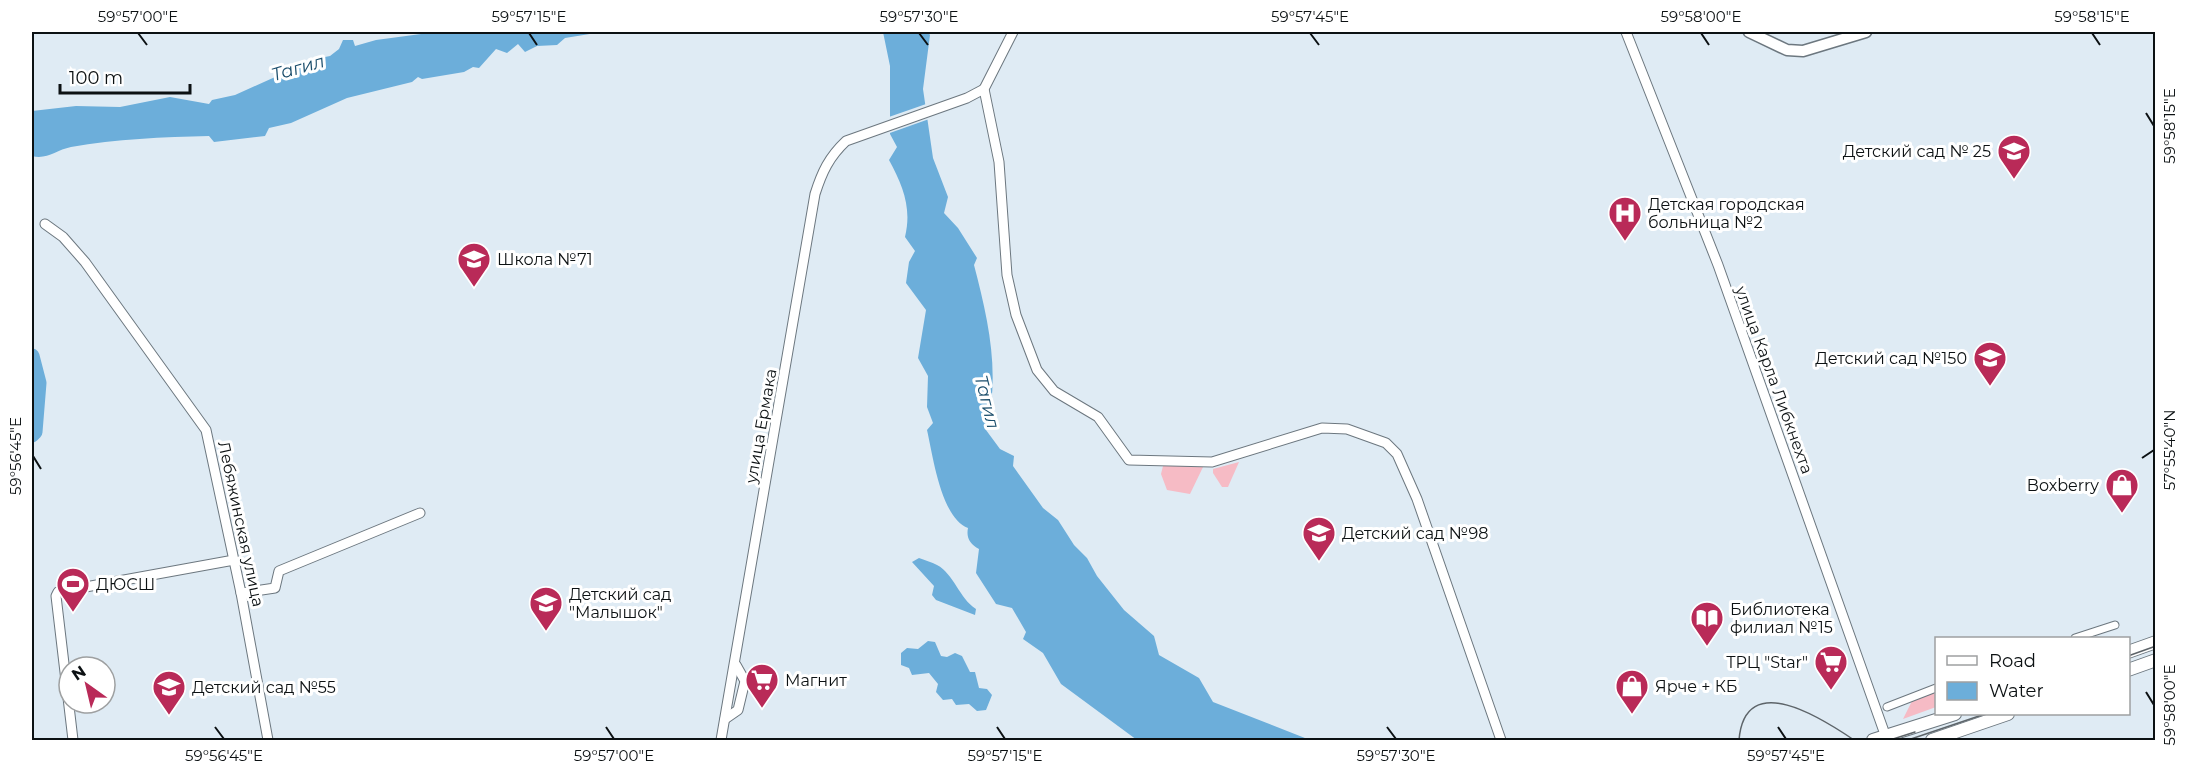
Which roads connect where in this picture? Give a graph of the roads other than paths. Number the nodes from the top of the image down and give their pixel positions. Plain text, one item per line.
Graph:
1 (1013, 32) edge
2 (1626, 32) edge
3 (1749, 32) edge
4 (1866, 32) edge
5 (984, 88) junction
6 (45, 224) dead end
7 (420, 513) dead end
8 (234, 560) junction
9 (241, 593) junction
10 (2115, 625) dead end
11 (2081, 637) edge
12 (2156, 642) edge
13 (2130, 651) edge
14 (2156, 660) edge
15 (2130, 668) edge
16 (1935, 688) edge
17 (1887, 707) dead end
18 (1952, 715) edge
19 (2005, 715) edge
20 (1887, 738) edge
21 (73, 741) edge
22 (268, 741) edge
23 (721, 741) edge
24 (1501, 741) edge
25 (1873, 741) edge
26 (1932, 741) edge

1 - 5 street
2 - 20 street, улица Карла Либкнехта
3 - 4 street
5 - 23 street, улица Ермака
5 - 24 street
6 - 8 street, Лебяжинская улица
7 - 9 street
8 - 9 street, Лебяжинская улица
8 - 21 street
9 - 22 street, Лебяжинская улица
10 - 11 street
12 - 13 main road
14 - 15 main road
16 - 17 street
18 - 20 main road
19 - 26 main road
20 - 25 main road

